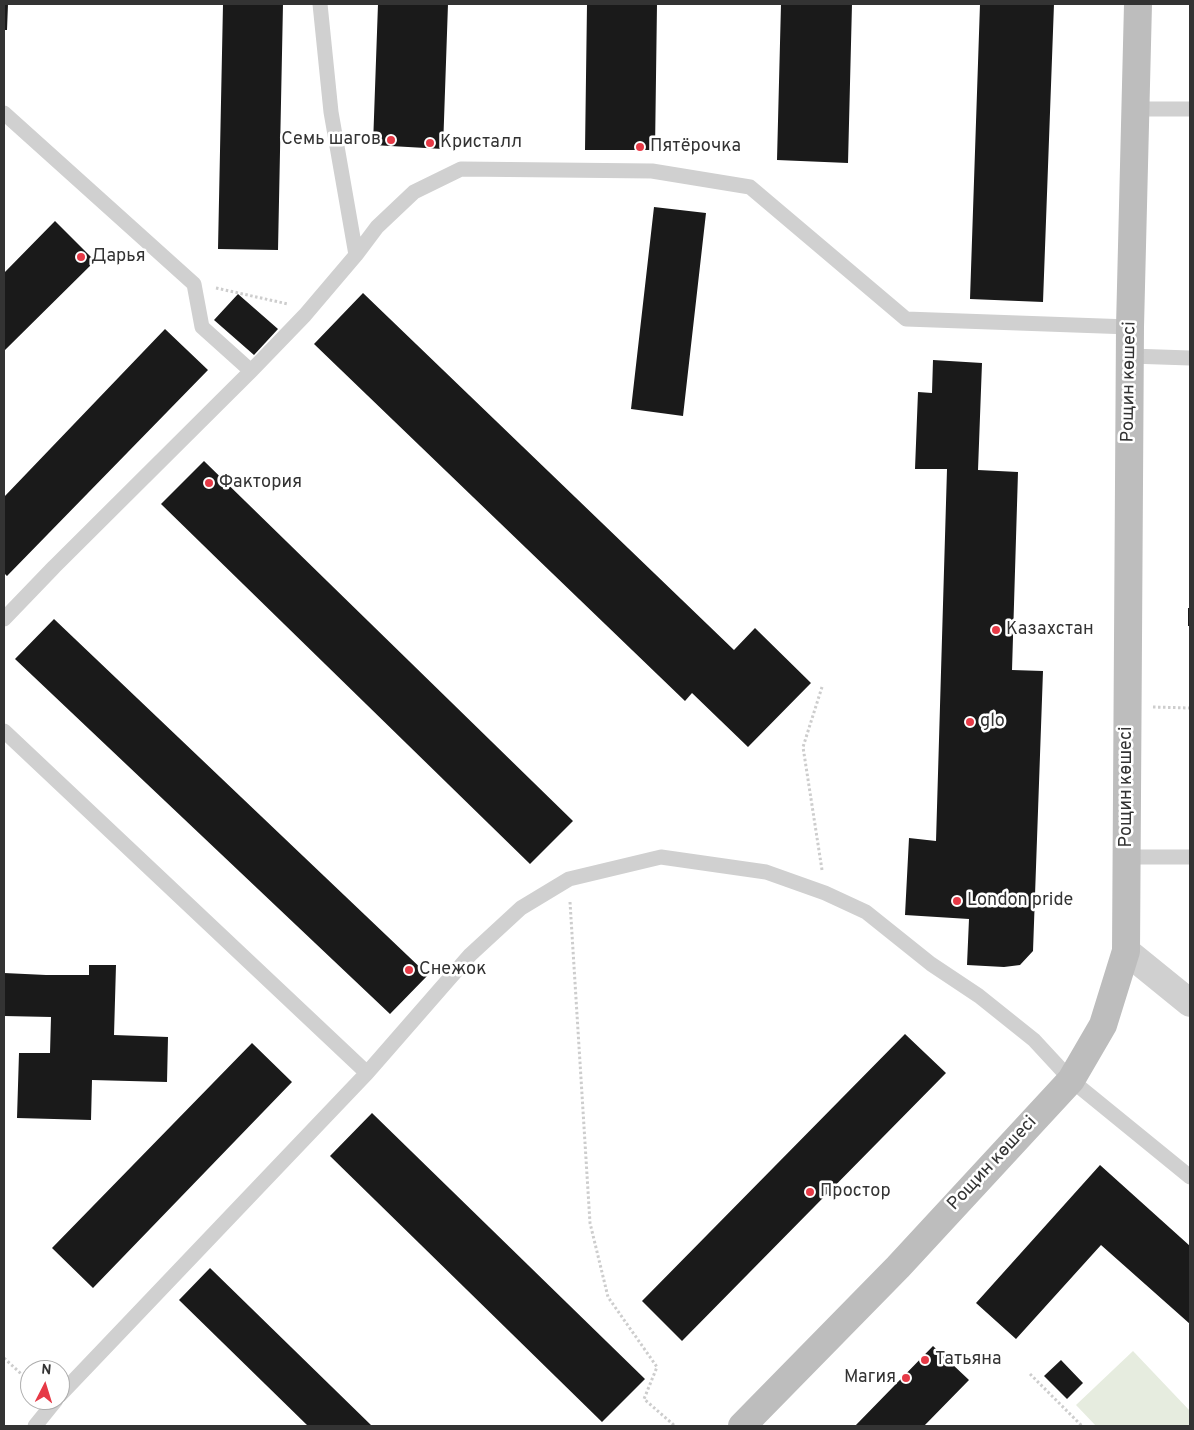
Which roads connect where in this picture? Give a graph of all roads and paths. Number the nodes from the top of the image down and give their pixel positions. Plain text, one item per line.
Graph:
1 (320, 4) edge
2 (1138, 4) edge
3 (1136, 109) junction
4 (1190, 109) edge
5 (4, 113) edge
6 (356, 255) junction
7 (194, 284) junction
8 (305, 315) junction
9 (1130, 327) junction
10 (1130, 356) junction
11 (1190, 358) edge
12 (251, 371) junction
13 (4, 619) edge
14 (822, 687) dead end
15 (1128, 706) junction
16 (1190, 708) edge
17 (4, 731) edge
18 (1126, 857) junction
19 (1190, 857) edge
20 (569, 879) junction
21 (826, 893) junction
22 (1126, 951) junction
23 (1190, 1003) edge
24 (367, 1073) junction
25 (1071, 1080) junction
26 (1190, 1178) edge
27 (4, 1358) edge
28 (20, 1373) edge
29 (1030, 1374) dead end
30 (70, 1385) edge
31 (48, 1410) edge
32 (34, 1426) edge
33 (675, 1426) edge
34 (742, 1426) edge
35 (1082, 1426) edge

1 - 6 lane
2 - 3 street, Рощин көшесі
3 - 4 lane
3 - 9 street, Рощин көшесі
5 - 7 lane
6 - 8 lane
6 - 9 lane
7 - 8 path
7 - 12 lane
8 - 12 lane
9 - 10 street, Рощин көшесі
10 - 11 lane
10 - 15 street, Рощин көшесі
12 - 13 lane
14 - 21 path
15 - 16 path
15 - 18 street, Рощин көшесі
17 - 24 lane
18 - 19 lane
18 - 22 street, Рощин көшесі
20 - 21 lane
20 - 24 lane
20 - 33 path
21 - 25 lane
22 - 23 street
22 - 25 street, Рощин көшесі
24 - 30 lane
25 - 26 lane
25 - 34 street, Рощин көшесі
27 - 28 path
29 - 35 path
31 - 32 lane

